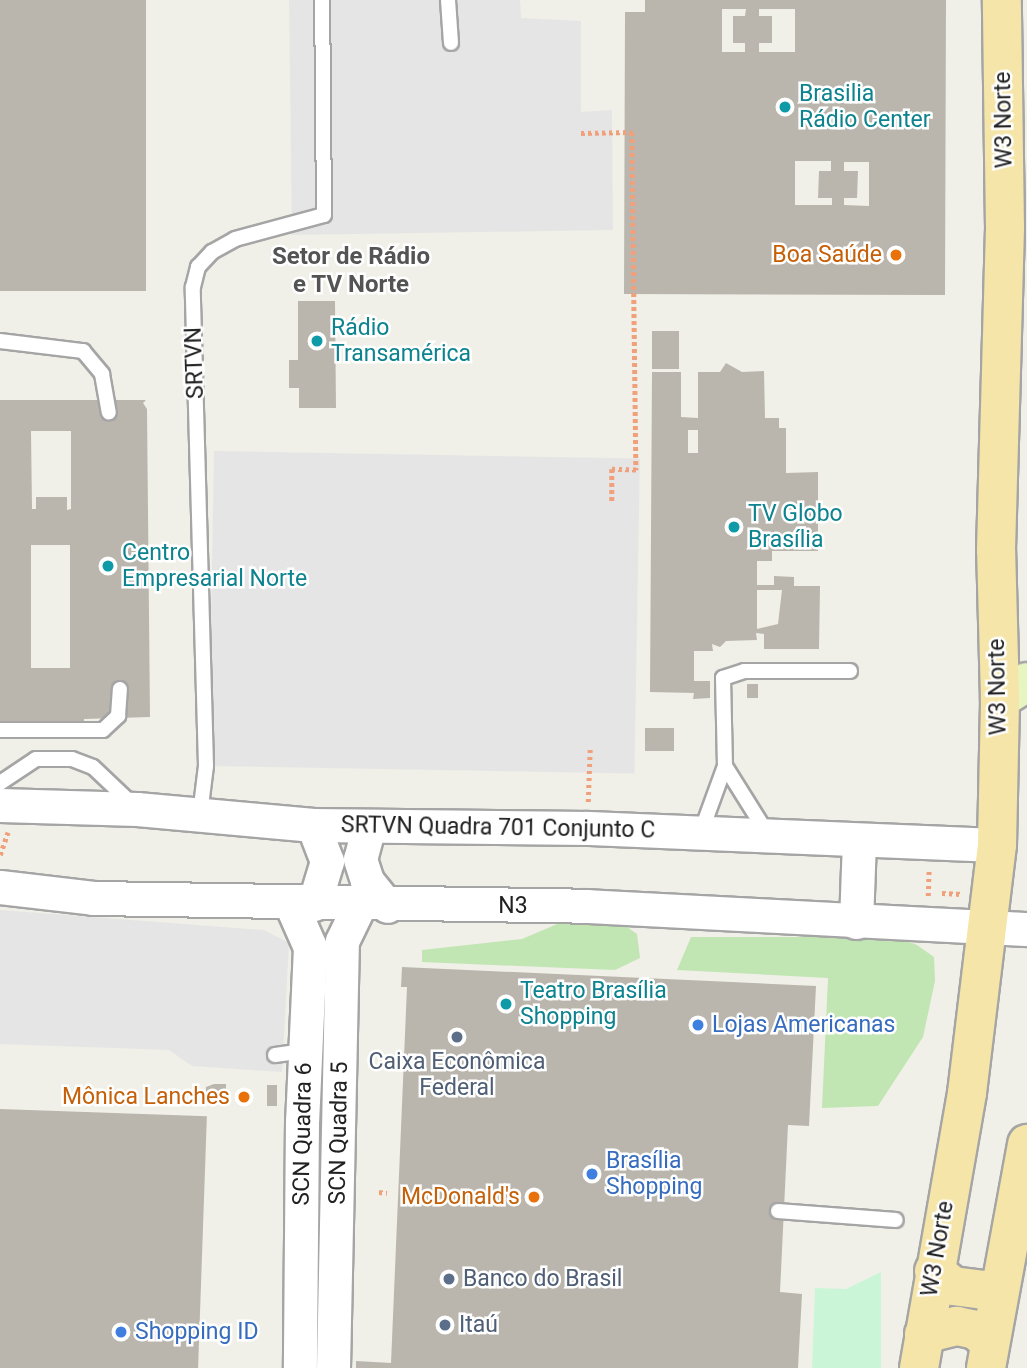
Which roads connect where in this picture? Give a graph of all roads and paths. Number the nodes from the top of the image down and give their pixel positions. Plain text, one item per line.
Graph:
1 (321, 0) edge
2 (448, 0) edge
3 (1002, 0) edge
4 (451, 43) dead end
5 (581, 133) dead end
6 (1005, 228) junction
7 (0, 341) edge
8 (1027, 353) edge
9 (1014, 408) edge
10 (109, 411) dead end
11 (612, 502) dead end
12 (850, 671) dead end
13 (121, 690) dead end
14 (1014, 691) edge
15 (0, 730) edge
16 (590, 748) dead end
17 (725, 766) junction
18 (0, 783) edge
19 (0, 805) edge
20 (137, 809) junction
21 (200, 814) junction
22 (313, 825) junction
23 (369, 826) junction
24 (588, 828) junction
25 (701, 832) junction
26 (768, 835) junction
27 (929, 841) junction
28 (859, 842) junction
29 (997, 845) junction
30 (0, 887) edge
31 (303, 904) junction
32 (374, 904) junction
33 (856, 922) junction
34 (926, 925) junction
35 (986, 928) junction
36 (1027, 929) edge
37 (1027, 1144) edge
38 (379, 1192) dead end
39 (387, 1193) dead end
40 (778, 1211) dead end
41 (896, 1220) dead end
42 (934, 1271) junction
43 (999, 1292) junction
44 (922, 1351) edge
45 (988, 1356) edge
46 (300, 1368) edge
47 (333, 1368) edge

1 - 21 lane, SRTVN
2 - 4 lane
3 - 6 main road, W3 Norte
5 - 11 path
6 - 8 main road
6 - 9 main road, W3 Norte
7 - 10 lane
9 - 14 main road, W3 Norte
12 - 17 lane
13 - 15 lane
14 - 29 main road, W3 Norte
16 - 24 path
17 - 25 lane
17 - 26 lane
18 - 20 lane
19 - 20 street, SRTVN Quadra 701 Conjunto C
20 - 21 street, SRTVN Quadra 701 Conjunto C
21 - 22 street, SRTVN Quadra 701 Conjunto C
22 - 23 street, SRTVN Quadra 701 Conjunto C
22 - 31 street
23 - 24 street, SRTVN Quadra 701 Conjunto C
23 - 32 street
24 - 25 street, SRTVN Quadra 701 Conjunto C
25 - 26 street, SRTVN Quadra 701 Conjunto C
26 - 28 street, SRTVN Quadra 701 Conjunto C
27 - 28 street, SRTVN Quadra 701 Conjunto C
27 - 29 street, SRTVN Quadra 701 Conjunto C
27 - 34 path
28 - 33 street
29 - 35 main road, W3 Norte
30 - 31 street, N3
31 - 32 street, N3
31 - 46 street, SCN Quadra 6
32 - 33 street, N3
32 - 47 street, SCN Quadra 5
33 - 34 street, N3
34 - 35 street, N3
35 - 36 street, N3
35 - 42 main road, W3 Norte
37 - 43 main road
38 - 39 path
40 - 41 lane
42 - 43 main road
42 - 44 main road, W3 Norte
43 - 45 main road
44 - 45 main road

